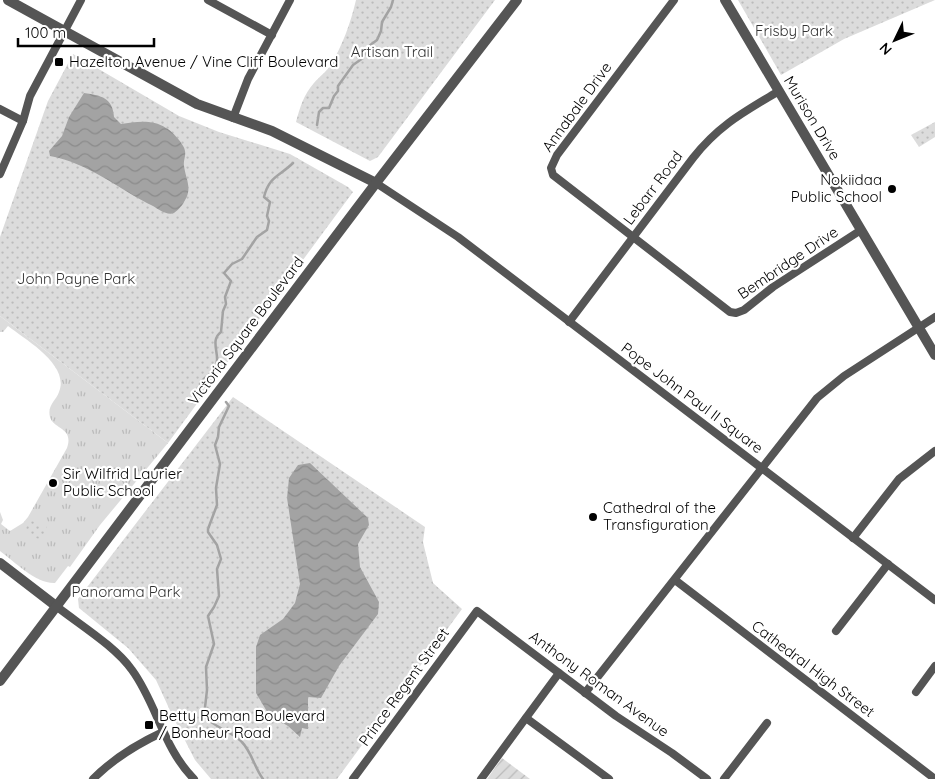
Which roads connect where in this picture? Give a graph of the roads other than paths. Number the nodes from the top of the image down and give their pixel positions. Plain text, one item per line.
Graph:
1 (8, 0) edge
2 (81, 0) edge
3 (208, 0) edge
4 (290, 0) edge
5 (517, 0) edge
6 (674, 0) edge
7 (725, 0) edge
8 (64, 32) junction
9 (272, 35) junction
10 (779, 91) junction
11 (0, 109) edge
12 (233, 118) junction
13 (22, 121) junction
14 (0, 174) edge
15 (376, 183) junction
16 (861, 230) junction
17 (633, 237) junction
18 (935, 317) edge
19 (569, 322) junction
20 (918, 327) junction
21 (935, 355) edge
22 (935, 451) edge
23 (762, 468) junction
24 (853, 538) junction
25 (0, 563) edge
26 (888, 564) junction
27 (675, 580) junction
28 (935, 600) edge
29 (56, 606) junction
30 (477, 612) joint
31 (836, 631) dead end
32 (935, 666) edge
33 (559, 673) junction
34 (0, 681) edge
35 (916, 692) dead end
36 (585, 694) junction
37 (526, 718) junction
38 (767, 722) dead end
39 (163, 732) junction
40 (935, 778) edge
41 (93, 779) edge
42 (194, 779) edge
43 (353, 779) edge
44 (481, 779) edge
45 (609, 779) edge
46 (707, 779) edge
47 (724, 779) edge

1 - 8 street
2 - 8 street
3 - 9 street
4 - 9 street
5 - 15 street, Victoria Square Boulevard
6 - 17 street, Annabale Drive
7 - 10 street, Murison Drive
8 - 12 street
8 - 13 street
9 - 12 street
10 - 16 street, Murison Drive
10 - 17 street, Lebarr Road
11 - 13 street
12 - 15 street
13 - 14 street
15 - 19 street, Pope John Paul II Square
15 - 29 street, Victoria Square Boulevard
16 - 17 street, Bembridge Drive
16 - 20 street, Murison Drive
17 - 19 street, Lebarr Road
18 - 20 street
19 - 23 street, Pope John Paul II Square
20 - 21 street, Murison Drive
20 - 23 street
22 - 24 street
23 - 24 street
23 - 27 street, Pope John Paul II Square
24 - 26 street
25 - 29 street
26 - 28 street
26 - 31 street
27 - 36 street, Pope John Paul II Square
27 - 40 street, Cathedral High Street
29 - 34 street, Victoria Square Boulevard
29 - 39 street
30 - 33 street, Anthony Roman Avenue
30 - 43 street, Prince Regent Street
32 - 35 street
33 - 36 street, Anthony Roman Avenue
33 - 37 street
36 - 46 street, Anthony Roman Avenue
37 - 44 street
37 - 45 street
38 - 47 street
39 - 41 street
39 - 42 street

